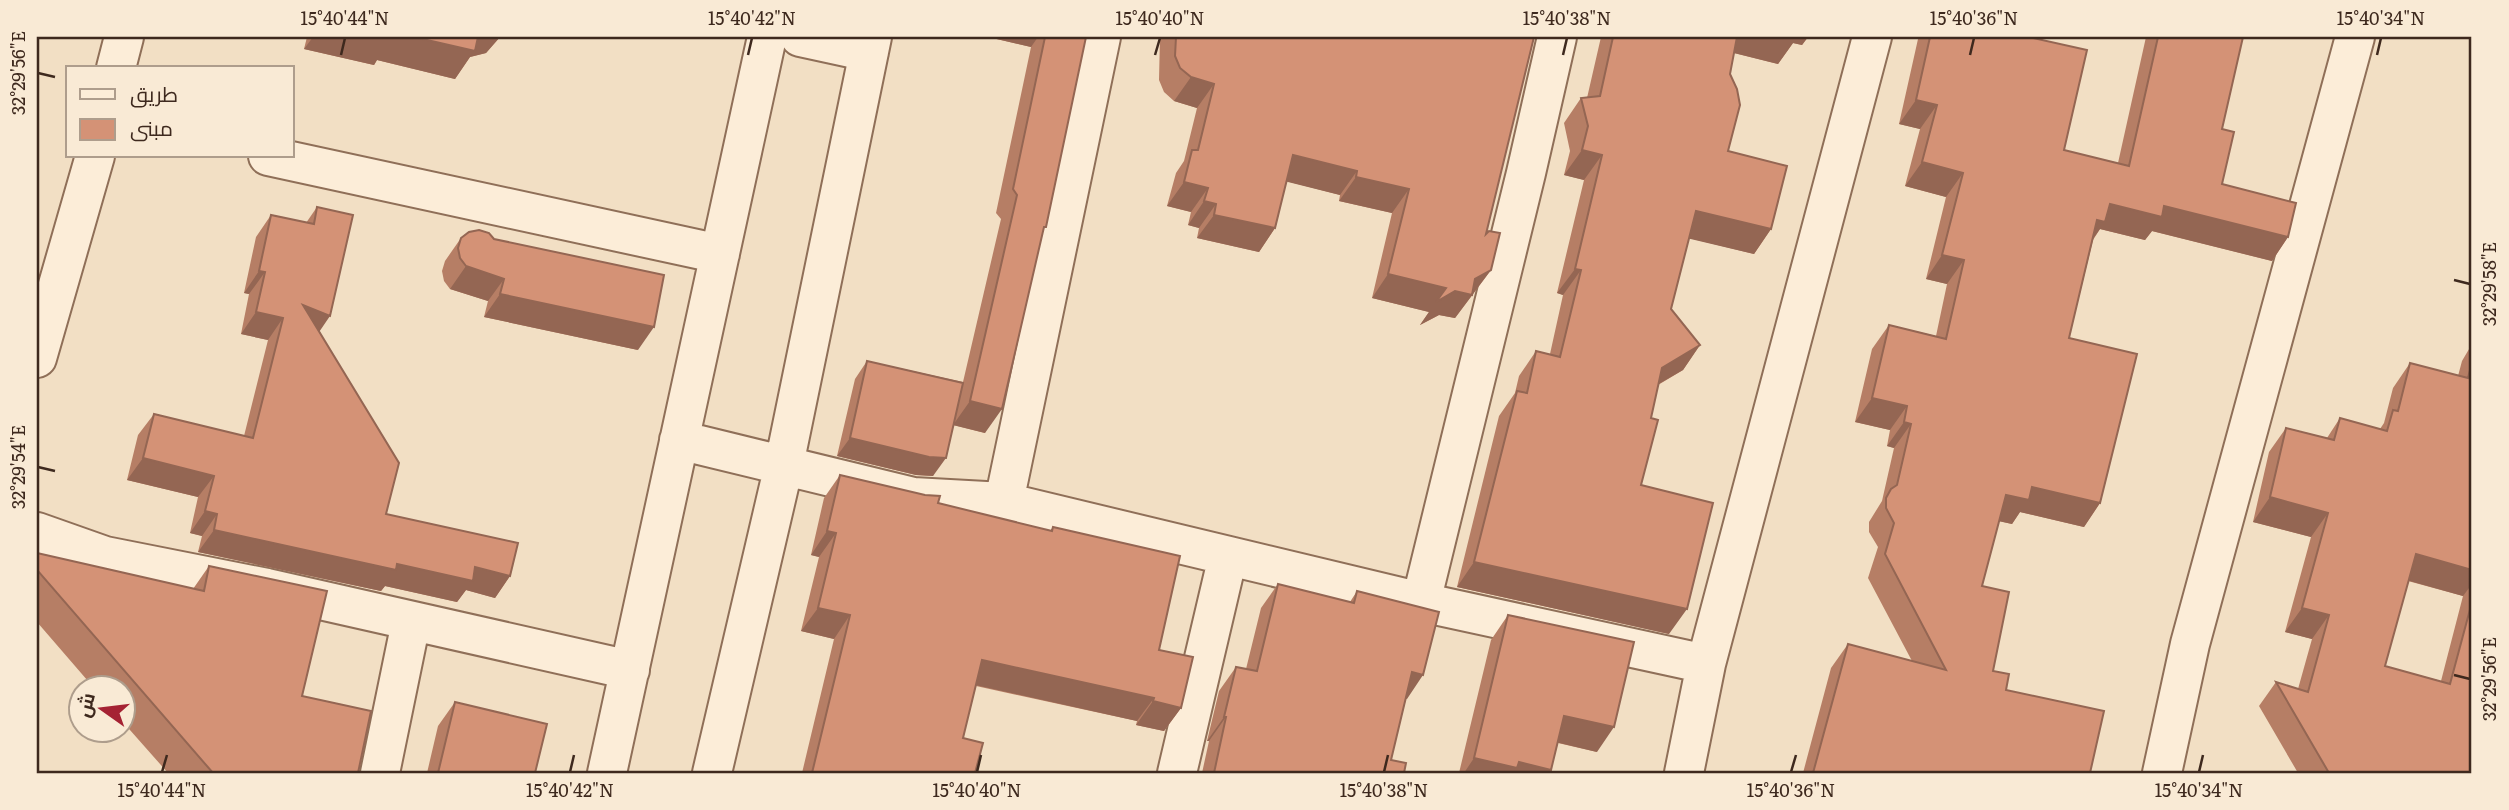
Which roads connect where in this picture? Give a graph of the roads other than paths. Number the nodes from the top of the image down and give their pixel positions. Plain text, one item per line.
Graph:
1 (124, 37) edge
2 (767, 37) edge
3 (800, 37) edge
4 (1101, 37) edge
5 (1557, 37) edge
6 (1872, 37) edge
7 (2356, 37) edge
8 (871, 44) edge
9 (117, 66) edge
10 (94, 158) edge
11 (277, 158) edge
12 (720, 254) junction
13 (37, 358) edge
14 (680, 440) junction
15 (784, 465) junction
16 (1003, 502) junction
17 (37, 532) edge
18 (1228, 556) junction
19 (1421, 602) junction
20 (411, 622) junction
21 (1706, 664) junction
22 (629, 670) junction
23 (380, 773) edge
24 (607, 773) edge
25 (712, 773) edge
26 (1177, 773) edge
27 (1684, 773) edge
28 (2162, 773) edge

1 - 9 street
2 - 12 street
3 - 8 street
4 - 16 street
5 - 19 street
6 - 21 street
7 - 28 street
8 - 15 street
10 - 13 street
11 - 12 street
12 - 14 street
14 - 15 street
14 - 22 street
15 - 16 street
15 - 25 street
16 - 18 street
17 - 20 street
18 - 19 street
18 - 26 street
19 - 21 street
20 - 22 street
20 - 23 street
21 - 27 street
22 - 24 street

